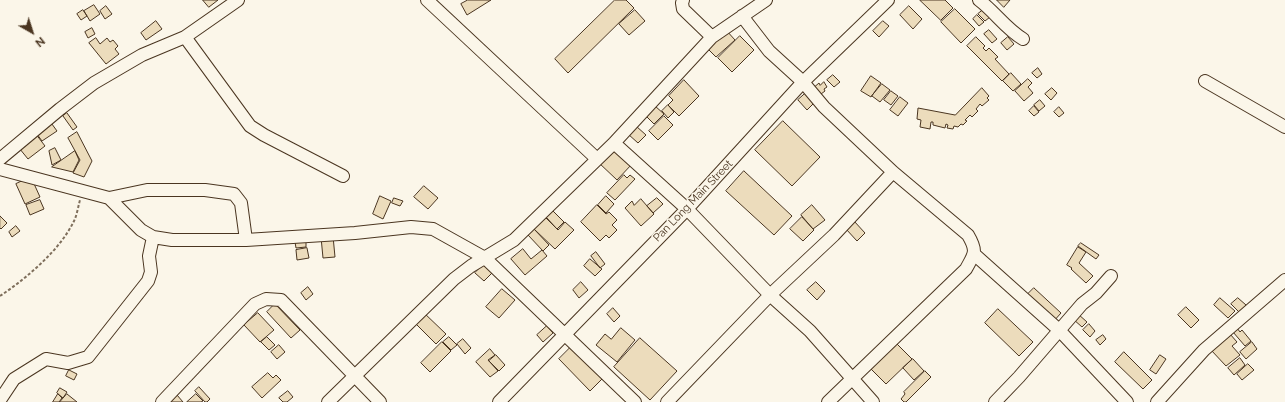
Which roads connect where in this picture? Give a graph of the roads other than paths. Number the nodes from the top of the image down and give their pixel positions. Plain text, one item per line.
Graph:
1 (238, 0) edge
2 (427, 0) edge
3 (683, 0) edge
4 (766, 0) edge
5 (888, 0) edge
6 (979, 0) edge
7 (742, 16) junction
8 (185, 37) junction
9 (712, 37) junction
10 (1023, 39) dead end
11 (1204, 81) dead end
12 (803, 82) junction
13 (1285, 127) edge
14 (614, 143) junction
15 (0, 159) edge
16 (597, 159) junction
17 (0, 168) edge
18 (893, 172) junction
19 (343, 176) dead end
20 (109, 198) junction
21 (687, 209) junction
22 (153, 237) junction
23 (246, 240) junction
24 (974, 254) junction
25 (486, 258) junction
26 (1111, 276) dead end
27 (1285, 280) edge
28 (770, 295) junction
29 (1059, 330) junction
30 (564, 334) junction
31 (354, 376) junction
32 (852, 378) junction
33 (0, 400) edge
34 (162, 402) edge
35 (328, 402) edge
36 (380, 402) edge
37 (499, 402) edge
38 (635, 402) edge
39 (667, 402) edge
40 (828, 402) edge
41 (873, 402) edge
42 (995, 402) edge
43 (1127, 402) edge
44 (1157, 402) edge

1 - 8 street
2 - 16 street
3 - 9 street
4 - 7 street
5 - 12 street, Pan Long Main Street
6 - 10 street
7 - 9 street
7 - 12 street
8 - 15 street
8 - 19 street
9 - 14 street
11 - 13 street
12 - 18 street
12 - 21 street, Pan Long Main Street
14 - 16 street
14 - 21 street
16 - 25 street
17 - 20 street
18 - 24 street
18 - 28 street
20 - 22 street
20 - 23 street
21 - 28 street
21 - 30 street, Pan Long Main Street
22 - 23 street
22 - 33 street
23 - 25 street
24 - 29 street
24 - 32 street
25 - 30 street
25 - 31 street
26 - 29 street
27 - 44 street
28 - 32 street
28 - 39 street
29 - 42 street
29 - 43 street
30 - 37 street, Pan Long Main Street
30 - 38 street
31 - 34 street
31 - 35 street
31 - 36 street
32 - 40 street
32 - 41 street

